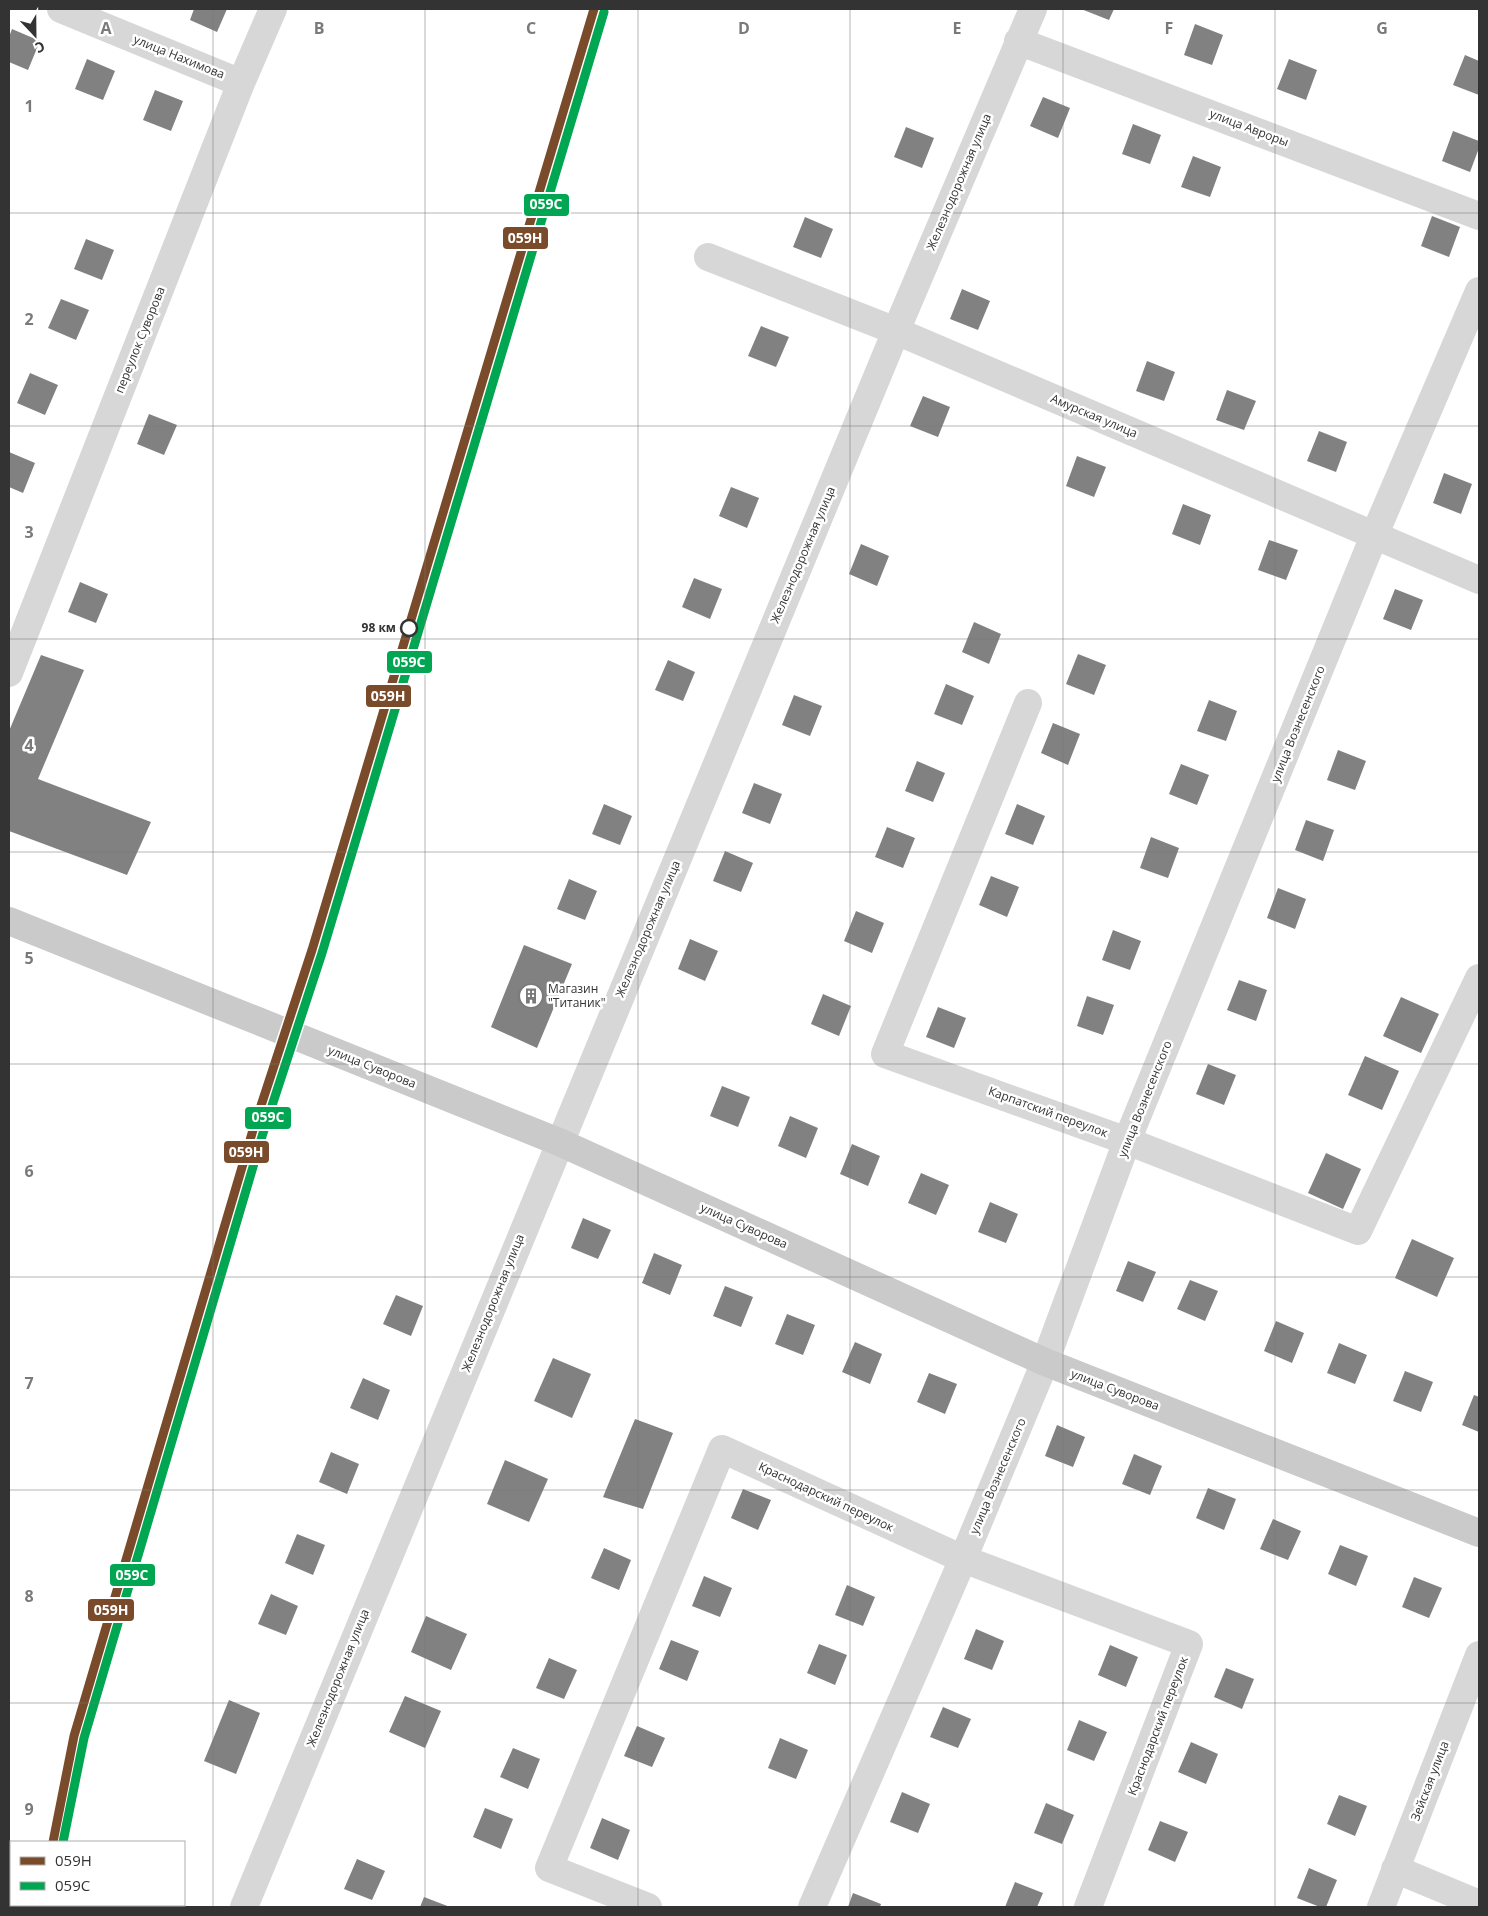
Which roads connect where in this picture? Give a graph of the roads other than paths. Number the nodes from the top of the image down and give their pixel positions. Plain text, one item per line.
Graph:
1 (61, 9) edge
2 (273, 9) edge
3 (1033, 9) edge
4 (1018, 40) junction
5 (241, 83) junction
6 (1479, 216) edge
7 (708, 257) dead end
8 (1479, 291) edge
9 (896, 331) junction
10 (1374, 536) junction
11 (1479, 580) edge
12 (9, 673) edge
13 (1028, 703) dead end
14 (9, 921) edge
15 (1479, 978) edge
16 (1127, 1141) junction
17 (559, 1142) junction
18 (1045, 1362) junction
19 (1479, 1533) edge
20 (963, 1559) junction
21 (1479, 1655) edge
22 (1395, 1869) junction
23 (1479, 1904) edge
24 (244, 1907) edge
25 (648, 1907) edge
26 (812, 1907) edge
27 (1088, 1907) edge
28 (1381, 1907) edge

1 - 5 street, улица Нахимова
2 - 5 street, переулок Суворова
3 - 4 street, Железнодорожная улица
4 - 6 street, улица Авроры
4 - 9 street, Железнодорожная улица
5 - 12 street, переулок Суворова
7 - 9 street, Амурская улица
8 - 10 street, улица Вознесенского
9 - 10 street, Амурская улица
9 - 17 street, Железнодорожная улица
10 - 11 street, Амурская улица
10 - 16 street, улица Вознесенского
13 - 16 street, Карпатский переулок
14 - 17 main road, улица Суворова
15 - 16 street, Карпатский переулок
16 - 18 street, улица Вознесенского
17 - 18 main road, улица Суворова
17 - 24 street, Железнодорожная улица
18 - 19 main road, улица Суворова
18 - 20 street, улица Вознесенского
20 - 25 street, Краснодарский переулок
20 - 26 street, улица Вознесенского
20 - 27 street, Краснодарский переулок
21 - 22 street, Зейская улица
22 - 23 street
22 - 28 street, Зейская улица

